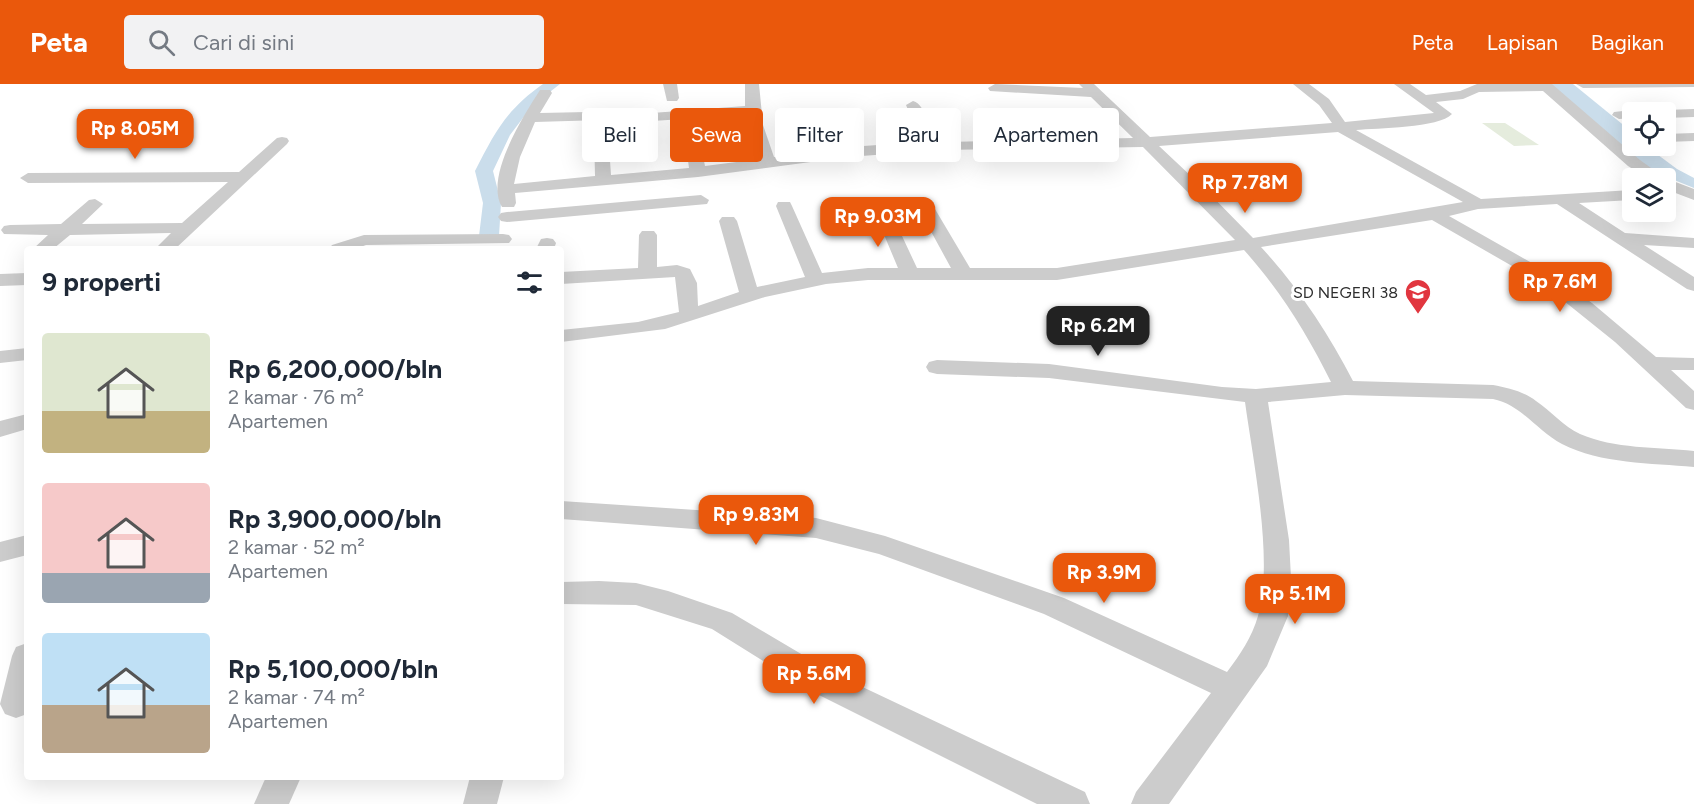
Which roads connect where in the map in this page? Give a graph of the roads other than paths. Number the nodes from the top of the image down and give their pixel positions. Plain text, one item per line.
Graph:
1 (752, 84) edge
2 (1300, 84) edge
3 (1401, 84) edge
4 (1583, 84) edge
5 (1690, 84) edge
6 (1657, 85) edge
7 (1545, 86) edge
8 (1090, 88) edge
9 (545, 93) dead end
10 (1424, 99) junction
11 (1015, 104) dead end
12 (913, 105) dead end
13 (752, 108) edge
14 (914, 108) edge
15 (1694, 113) edge
16 (1676, 114) edge
17 (582, 117) edge
18 (531, 118) junction
19 (1342, 128) junction
20 (1694, 137) edge
21 (1676, 138) edge
22 (282, 141) dead end
23 (1146, 141) junction
24 (961, 145) edge
25 (876, 150) edge
26 (763, 152) edge
27 (602, 162) edge
28 (697, 162) edge
29 (768, 163) junction
30 (1642, 168) edge
31 (698, 172) junction
32 (243, 177) junction
33 (28, 178) dead end
34 (1254, 178) dead end
35 (603, 180) junction
36 (1188, 182) junction
37 (508, 189) junction
38 (1622, 195) edge
39 (1559, 198) junction
40 (701, 200) dead end
41 (95, 204) dead end
42 (924, 204) dead end
43 (1478, 204) junction
44 (784, 206) dead end
45 (880, 206) dead end
46 (1435, 214) junction
47 (507, 218) junction
48 (728, 221) dead end
49 (186, 228) junction
50 (66, 229) junction
51 (10, 230) dead end
52 (648, 235) dead end
53 (1621, 237) junction
54 (1694, 243) edge
55 (501, 244) edge
56 (1250, 244) junction
57 (46, 246) edge
58 (167, 246) edge
59 (347, 246) edge
60 (24, 264) edge
61 (1694, 268) edge
62 (1670, 269) junction
63 (647, 272) junction
64 (910, 274) junction
65 (964, 275) junction
66 (564, 278) edge
67 (24, 279) edge
68 (3, 280) edge
69 (816, 280) junction
70 (1694, 285) edge
71 (750, 295) junction
72 (689, 316) junction
73 (564, 336) edge
74 (24, 354) edge
75 (0, 357) edge
76 (1649, 363) junction
77 (1694, 364) edge
78 (937, 367) dead end
79 (1345, 388) junction
80 (1256, 396) junction
81 (1694, 403) edge
82 (24, 422) edge
83 (0, 429) edge
84 (1694, 459) edge
85 (564, 510) edge
86 (24, 546) edge
87 (0, 552) edge
88 (564, 593) edge
89 (24, 668) edge
90 (1233, 689) junction
91 (14, 706) edge
92 (283, 780) edge
93 (486, 780) edge
94 (271, 804) edge
95 (480, 804) edge
96 (1072, 804) edge
97 (1148, 804) edge

1 - 13 street
2 - 19 street
3 - 10 street
4 - 6 street
5 - 6 street
7 - 10 street
7 - 30 street
8 - 11 street
8 - 23 street
9 - 18 street
10 - 19 street
12 - 14 street
15 - 16 street
17 - 18 street
18 - 37 street
19 - 23 street
19 - 43 street
20 - 21 street
22 - 32 street
23 - 24 street
23 - 36 street
25 - 29 street
26 - 29 street
27 - 35 street
28 - 31 street
29 - 31 street
31 - 35 street
32 - 33 street
32 - 49 street
34 - 36 street
35 - 37 street
36 - 56 street
37 - 47 street
38 - 39 street
39 - 43 street
39 - 53 street
40 - 47 street
41 - 50 street
42 - 65 street
43 - 46 street
44 - 69 street
45 - 64 street
46 - 56 street
46 - 76 street
47 - 55 street
48 - 71 street
49 - 50 street
49 - 58 street
50 - 51 street
50 - 57 street
52 - 63 street
53 - 54 street
53 - 62 street
55 - 59 street
56 - 65 street
56 - 79 street
60 - 68 street
61 - 62 street
62 - 70 street
63 - 66 street
63 - 72 street
64 - 65 street
64 - 69 street
67 - 68 street
69 - 71 street
71 - 72 street
72 - 73 street
74 - 75 street
76 - 77 street
76 - 81 street
78 - 80 street
79 - 80 street
79 - 84 street
80 - 90 street
82 - 83 street
85 - 90 street
86 - 87 street
88 - 96 street
89 - 91 street
90 - 97 street
92 - 94 street
93 - 95 street

